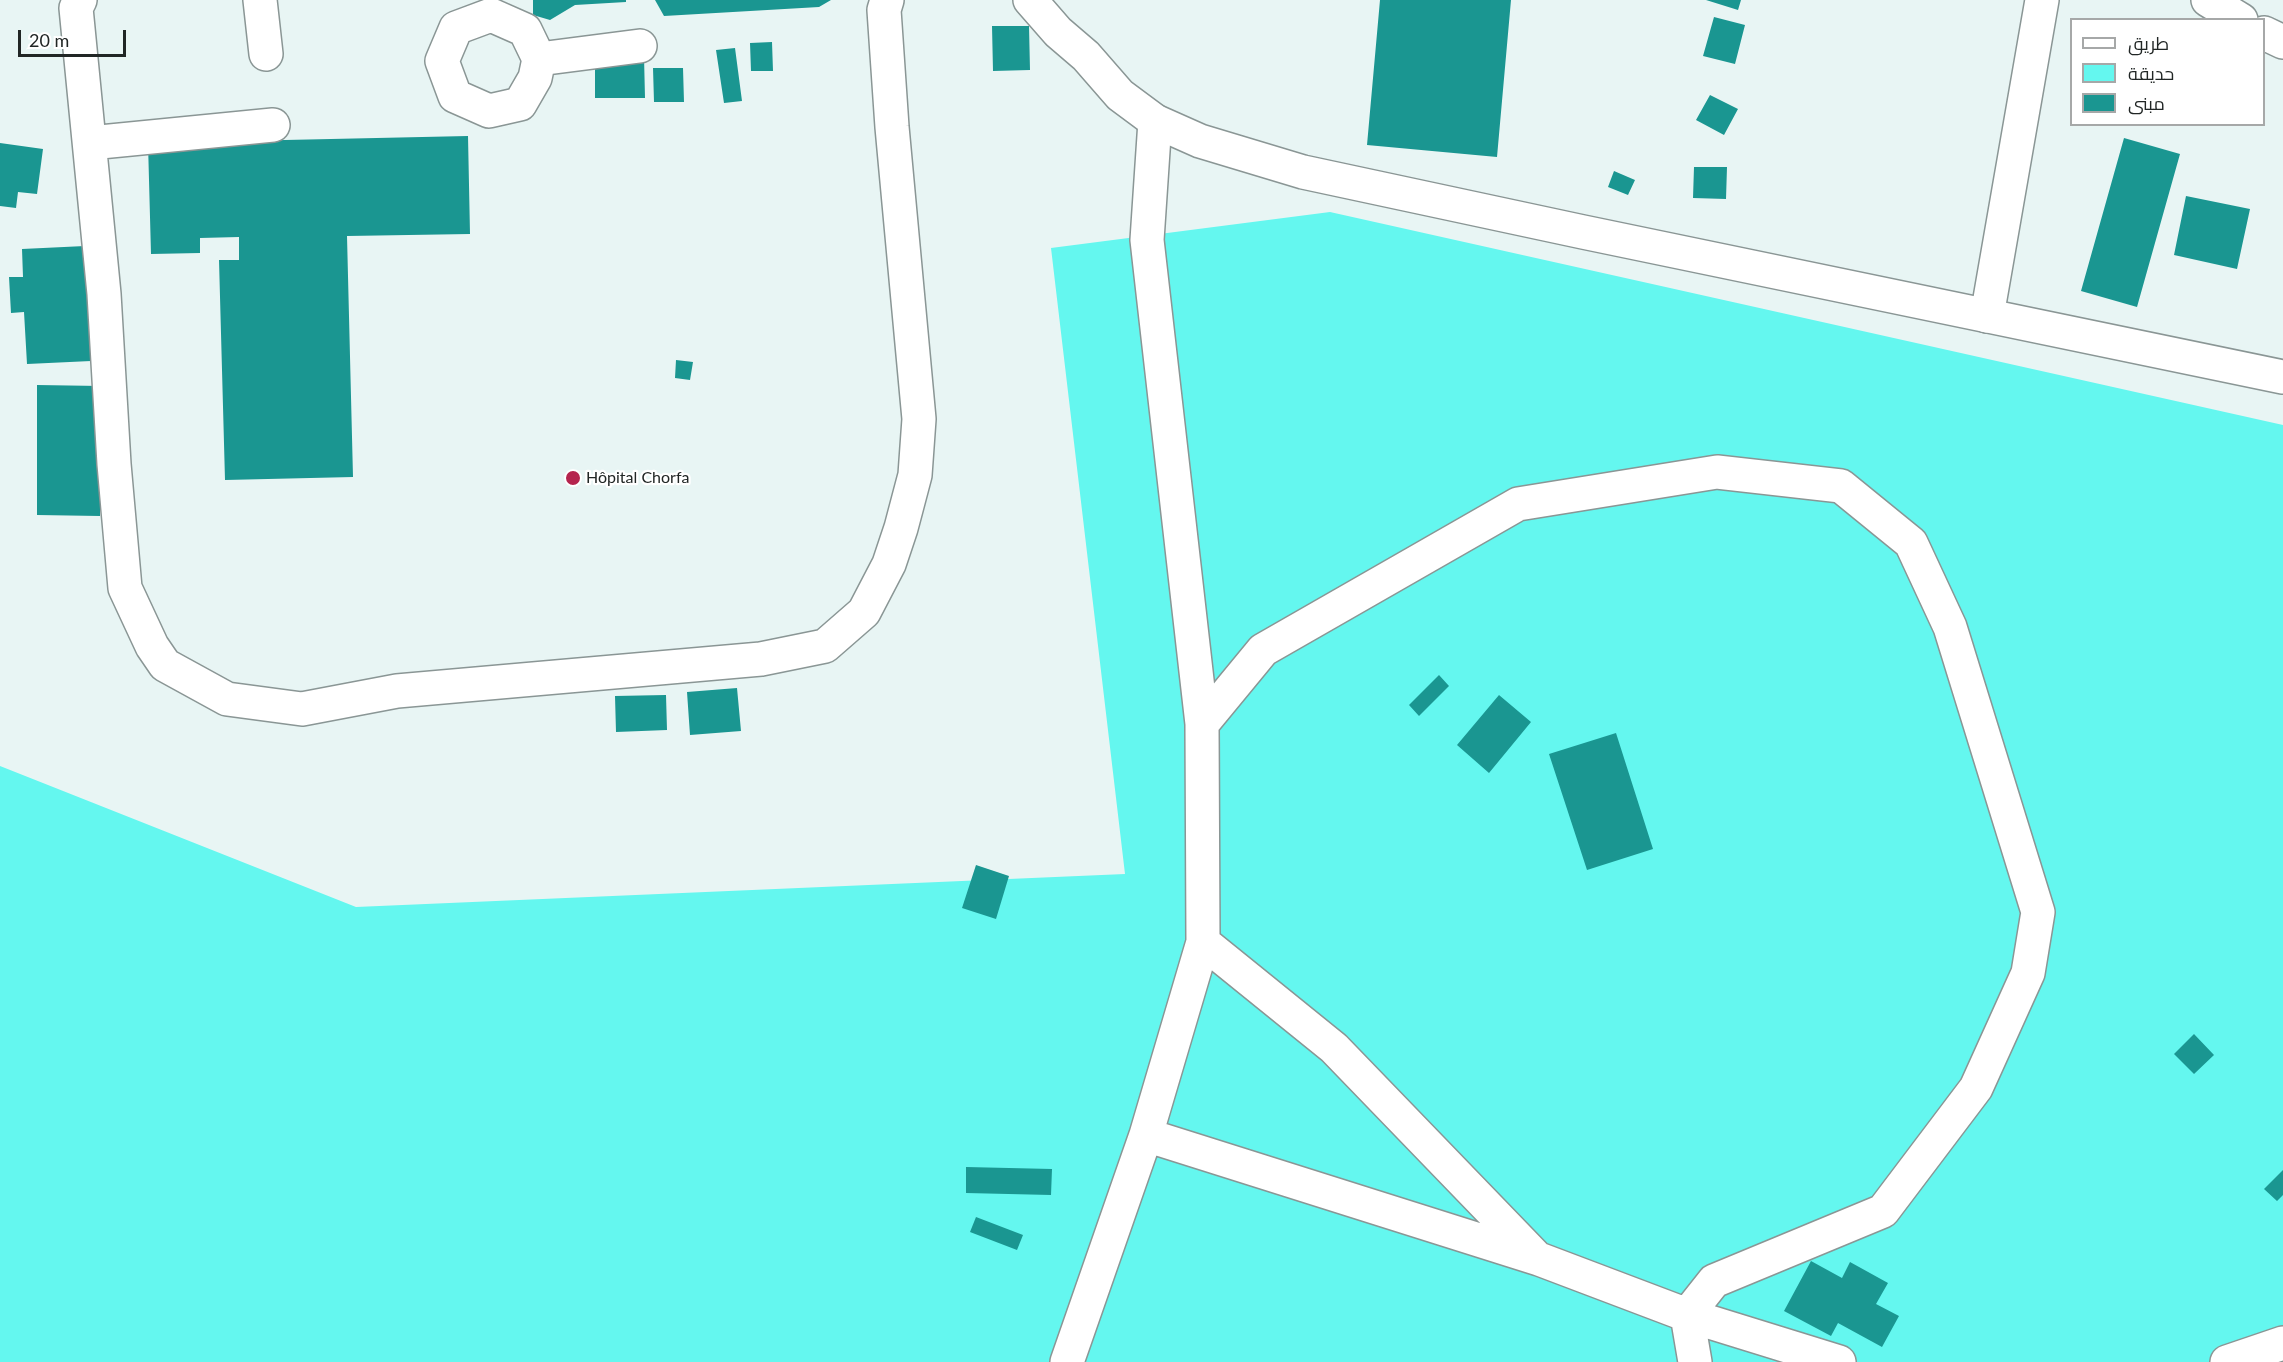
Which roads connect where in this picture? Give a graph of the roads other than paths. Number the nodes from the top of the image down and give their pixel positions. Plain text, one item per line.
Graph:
1 (80, 0) edge
2 (260, 0) edge
3 (887, 0) edge
4 (1030, 0) edge
5 (1058, 0) edge
6 (2042, 0) edge
7 (2208, 0) edge
8 (490, 7) edge
9 (2238, 18) edge
10 (2265, 33) edge
11 (2283, 42) edge
12 (640, 46) dead end
13 (266, 54) dead end
14 (1086, 56) junction
15 (539, 59) junction
16 (1155, 121) junction
17 (273, 125) dead end
18 (90, 143) junction
19 (1988, 316) junction
20 (2283, 377) edge
21 (1202, 724) junction
22 (1203, 942) junction
23 (1146, 1135) junction
24 (1539, 1259) junction
25 (1687, 1315) junction
26 (2283, 1342) edge
27 (1067, 1362) edge
28 (1695, 1362) edge
29 (1839, 1362) edge
30 (2227, 1362) edge

1 - 18 main road
2 - 13 main road
3 - 18 main road
4 - 14 main road
5 - 14 main road
6 - 19 main road
7 - 9 main road
8 - 15 main road
8 - 15 main road
10 - 11 main road
12 - 15 main road
14 - 16 main road
16 - 19 main road
16 - 21 main road
17 - 18 main road
19 - 20 main road
21 - 22 main road
21 - 25 main road
22 - 23 main road
22 - 24 main road
23 - 24 main road
23 - 27 main road
24 - 25 main road
25 - 28 main road
25 - 29 main road
26 - 30 main road

